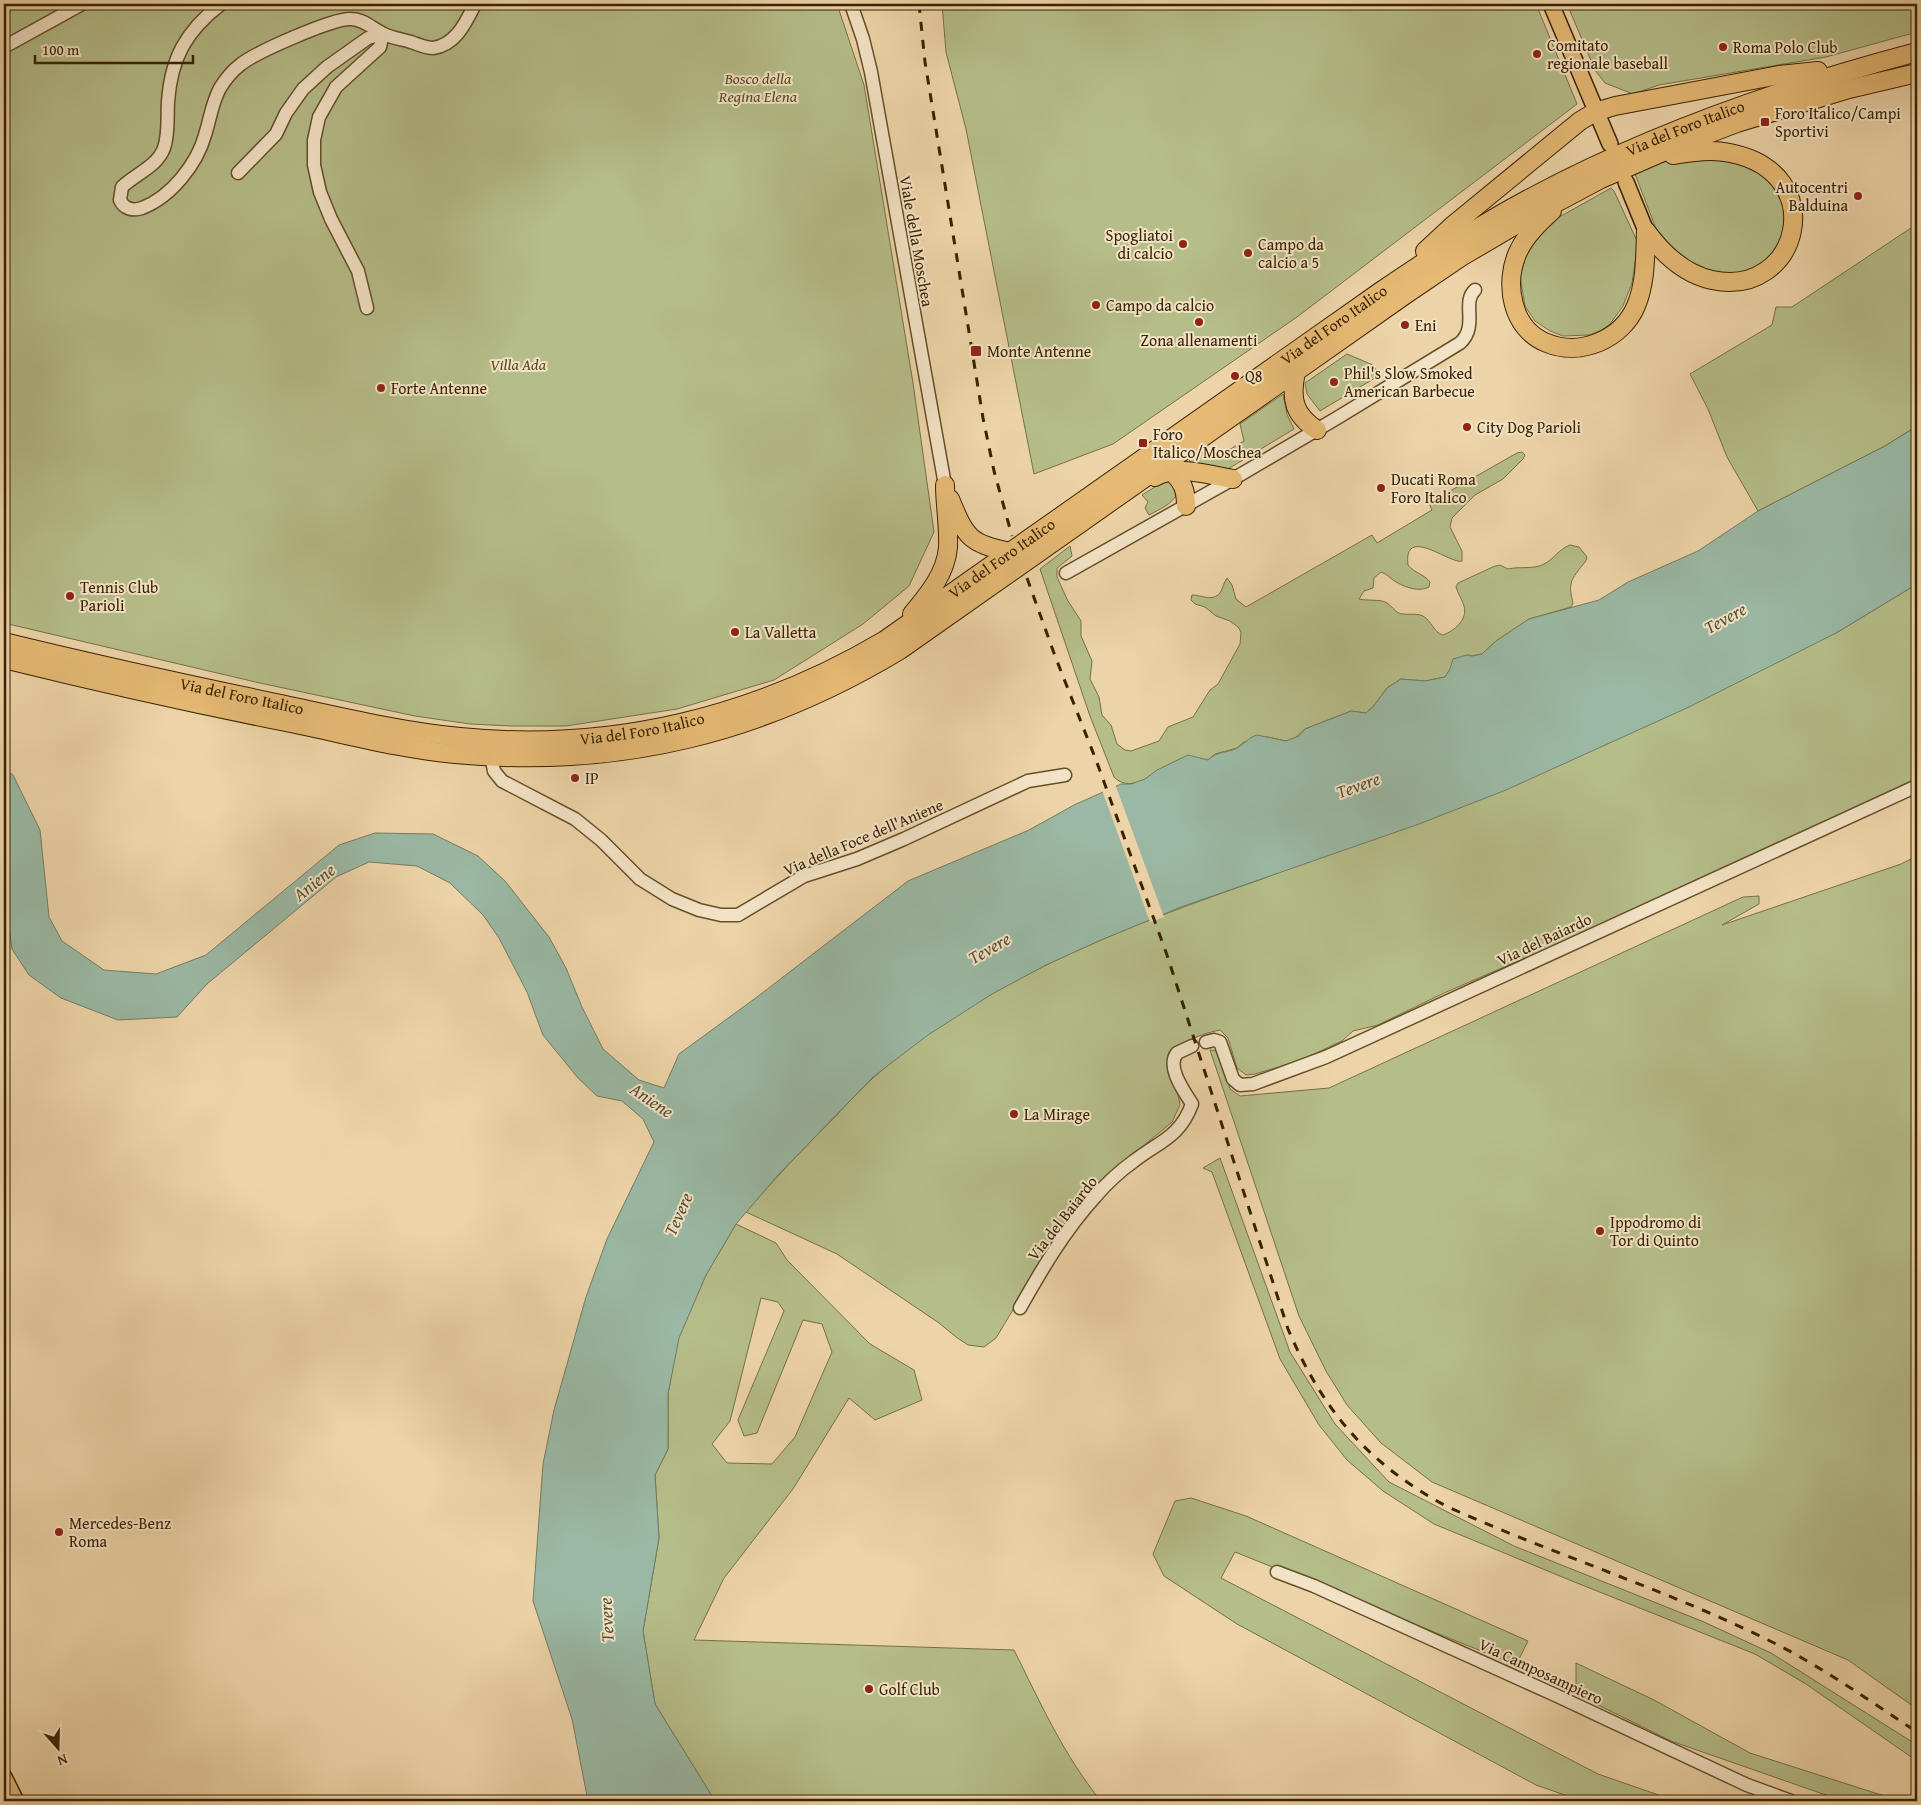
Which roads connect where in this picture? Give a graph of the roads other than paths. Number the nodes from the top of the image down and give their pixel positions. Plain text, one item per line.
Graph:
1 (82, 4) edge
2 (221, 4) edge
3 (475, 4) edge
4 (851, 4) edge
5 (1551, 4) edge
6 (382, 34) junction
7 (4, 47) edge
8 (1917, 52) edge
9 (1868, 65) junction
10 (1917, 73) edge
11 (1595, 112) junction
12 (1610, 144) dead end
13 (1634, 164) junction
14 (238, 173) dead end
15 (1626, 182) dead end
16 (1577, 190) junction
17 (1646, 232) junction
18 (1475, 290) dead end
19 (1381, 291) junction
20 (368, 308) dead end
21 (1296, 372) junction
22 (1317, 430) junction
23 (1171, 471) junction
24 (1233, 479) junction
25 (944, 485) junction
26 (1120, 495) junction
27 (1186, 506) junction
28 (1010, 552) junction
29 (1066, 573) dead end
30 (896, 632) junction
31 (4, 642) edge
32 (4, 659) edge
33 (491, 756) junction
34 (1065, 775) dead end
35 (1917, 786) edge
36 (1206, 1042) dead end
37 (1192, 1046) dead end
38 (1020, 1308) dead end
39 (1277, 1572) dead end
40 (4, 1777) edge
41 (16, 1801) edge
42 (1790, 1801) edge

1 - 7 street
2 - 6 street
3 - 6 street
4 - 25 street, Viale della Moschea
5 - 11 main road
6 - 14 street
6 - 20 street
8 - 9 highway, Via del Foro Italico
9 - 11 highway
9 - 19 highway, Via del Foro Italico
10 - 13 highway, Via del Foro Italico
11 - 12 main road
11 - 19 highway
13 - 16 highway, Via del Foro Italico
13 - 17 highway
15 - 17 main road
16 - 17 highway
16 - 21 highway, Via del Foro Italico
18 - 22 street
19 - 28 highway, Via del Foro Italico
21 - 22 highway
21 - 26 highway, Via del Foro Italico
22 - 24 street
23 - 24 highway
23 - 26 highway
23 - 27 highway
24 - 27 street
25 - 28 highway
25 - 30 highway
26 - 33 highway, Via del Foro Italico
27 - 29 street
28 - 30 highway, Via del Foro Italico
30 - 31 highway, Via del Foro Italico
32 - 33 highway, Via del Foro Italico
33 - 34 street, Via della Foce dell'Aniene
35 - 36 street, Via del Baiardo
37 - 38 street, Via del Baiardo
39 - 42 street, Via Camposampiero
40 - 41 main road

